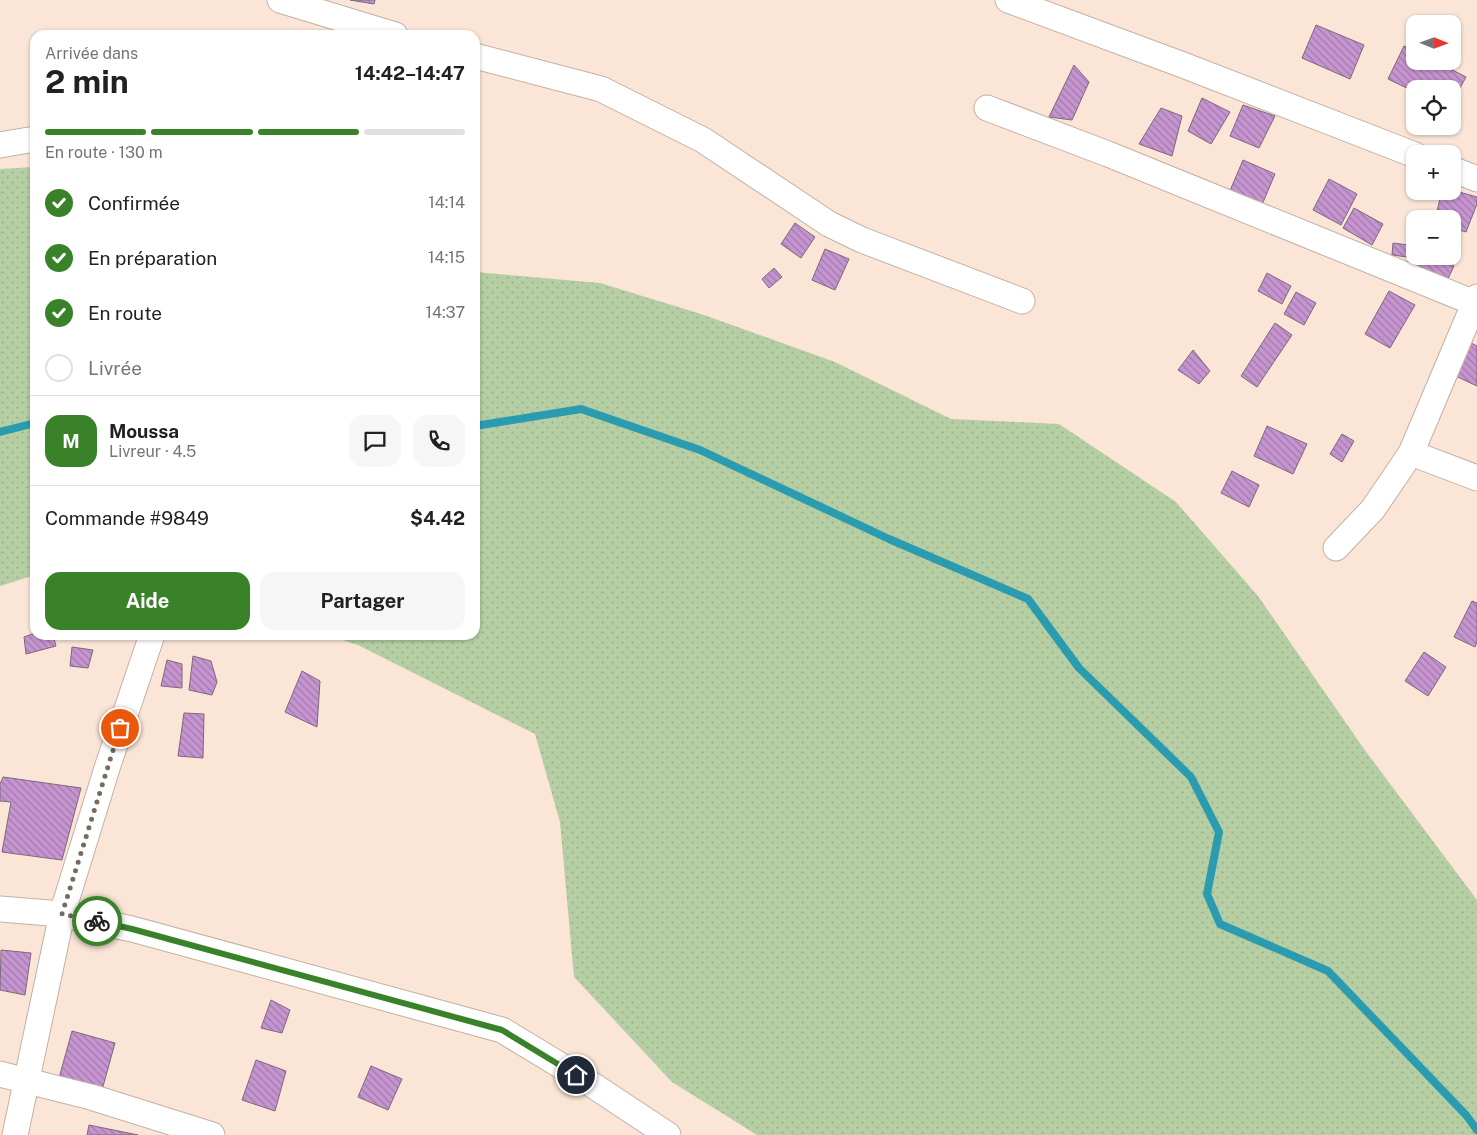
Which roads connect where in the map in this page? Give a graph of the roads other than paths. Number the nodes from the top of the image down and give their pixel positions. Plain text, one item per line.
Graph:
1 (280, 0) edge
2 (1008, 0) edge
3 (379, 30) edge
4 (480, 57) edge
5 (987, 108) dead end
6 (30, 140) edge
7 (0, 145) edge
8 (1406, 152) edge
9 (1461, 173) edge
10 (1477, 179) edge
11 (1022, 301) dead end
12 (1476, 302) edge
13 (1411, 453) junction
14 (1477, 478) edge
15 (1336, 548) dead end
16 (150, 640) edge
17 (0, 909) edge
18 (62, 914) junction
19 (0, 1074) edge
20 (27, 1080) junction
21 (15, 1135) edge
22 (212, 1135) edge
23 (668, 1135) edge

1 - 3 street
2 - 8 street
4 - 11 street
5 - 12 street
6 - 7 street
9 - 10 street
12 - 13 street
13 - 14 street
13 - 15 street
16 - 18 street
17 - 18 street
18 - 20 street
18 - 23 street
19 - 20 street
20 - 21 street
20 - 22 street

